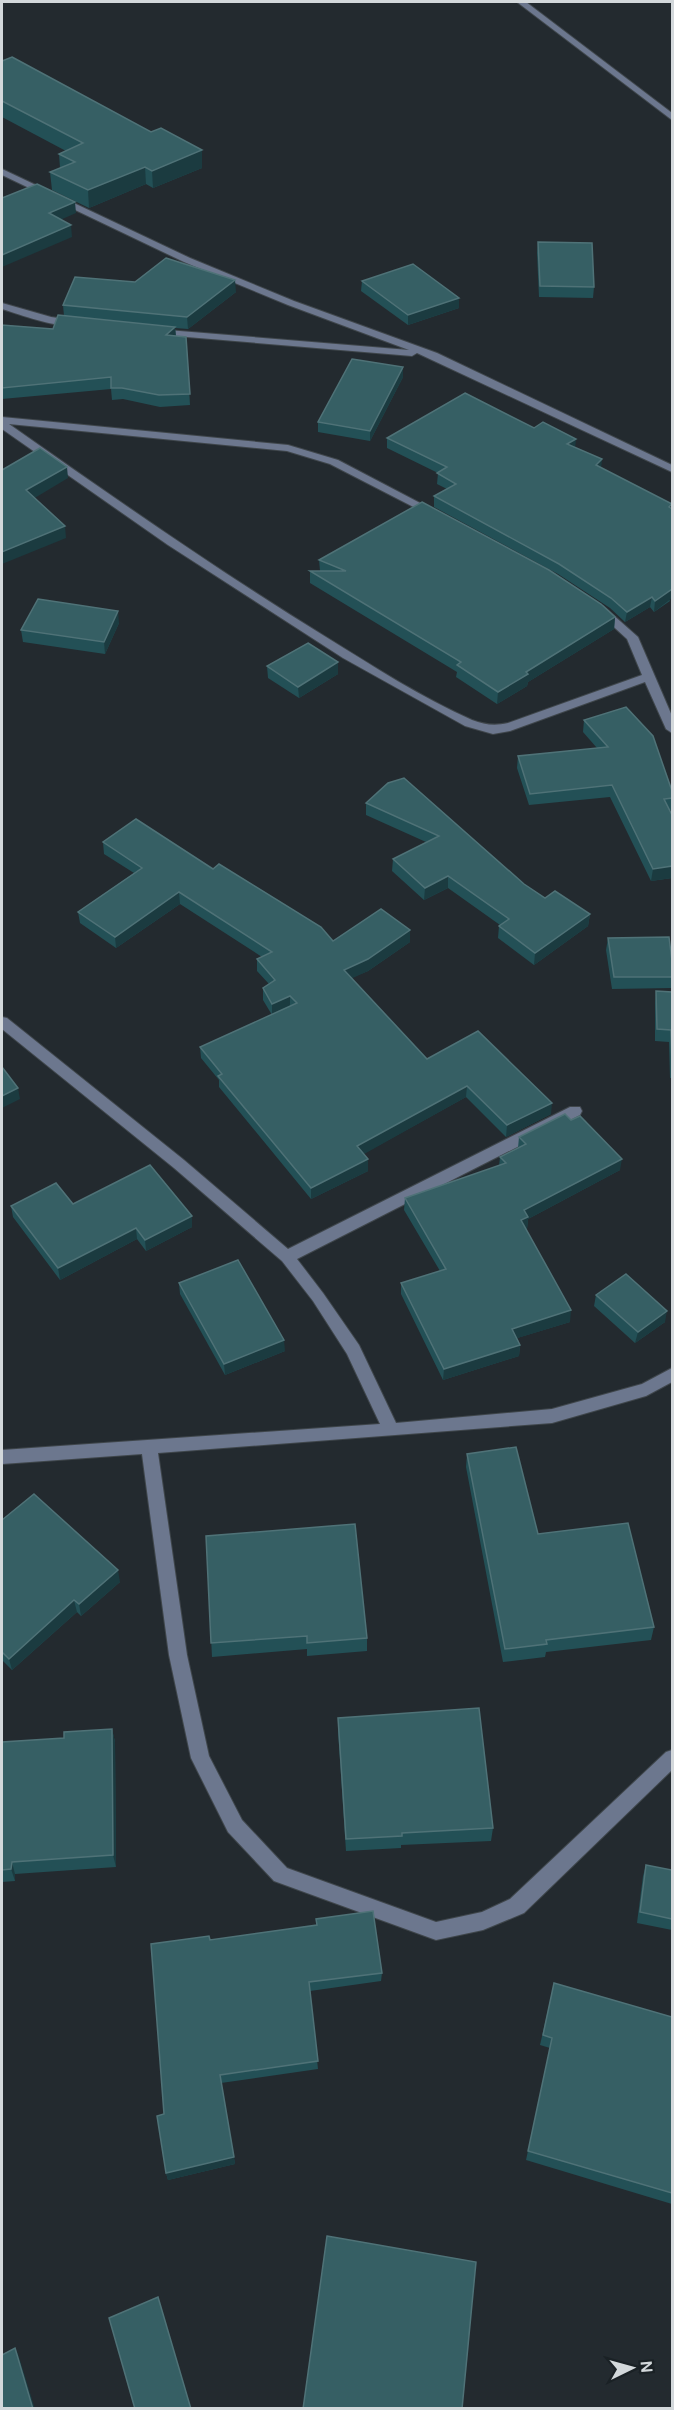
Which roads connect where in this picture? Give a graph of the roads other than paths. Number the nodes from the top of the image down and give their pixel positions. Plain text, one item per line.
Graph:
1 (521, 2) edge
2 (672, 117) edge
3 (2, 172) edge
4 (2, 306) edge
5 (83, 324) edge
6 (149, 331) edge
7 (433, 355) junction
8 (2, 422) edge
9 (672, 469) edge
10 (441, 517) edge
11 (588, 601) edge
12 (650, 676) junction
13 (672, 729) edge
14 (2, 1022) edge
15 (575, 1111) dead end
16 (287, 1257) junction
17 (672, 1375) edge
18 (391, 1430) junction
19 (149, 1447) junction
20 (2, 1457) edge
21 (672, 1758) edge

1 - 2 street
3 - 7 street
4 - 5 street
6 - 7 street
7 - 9 street
8 - 10 street
8 - 12 street
11 - 12 street
12 - 13 street
14 - 16 street
15 - 16 street
16 - 18 street
17 - 18 street
18 - 19 street
19 - 20 street
19 - 21 street

